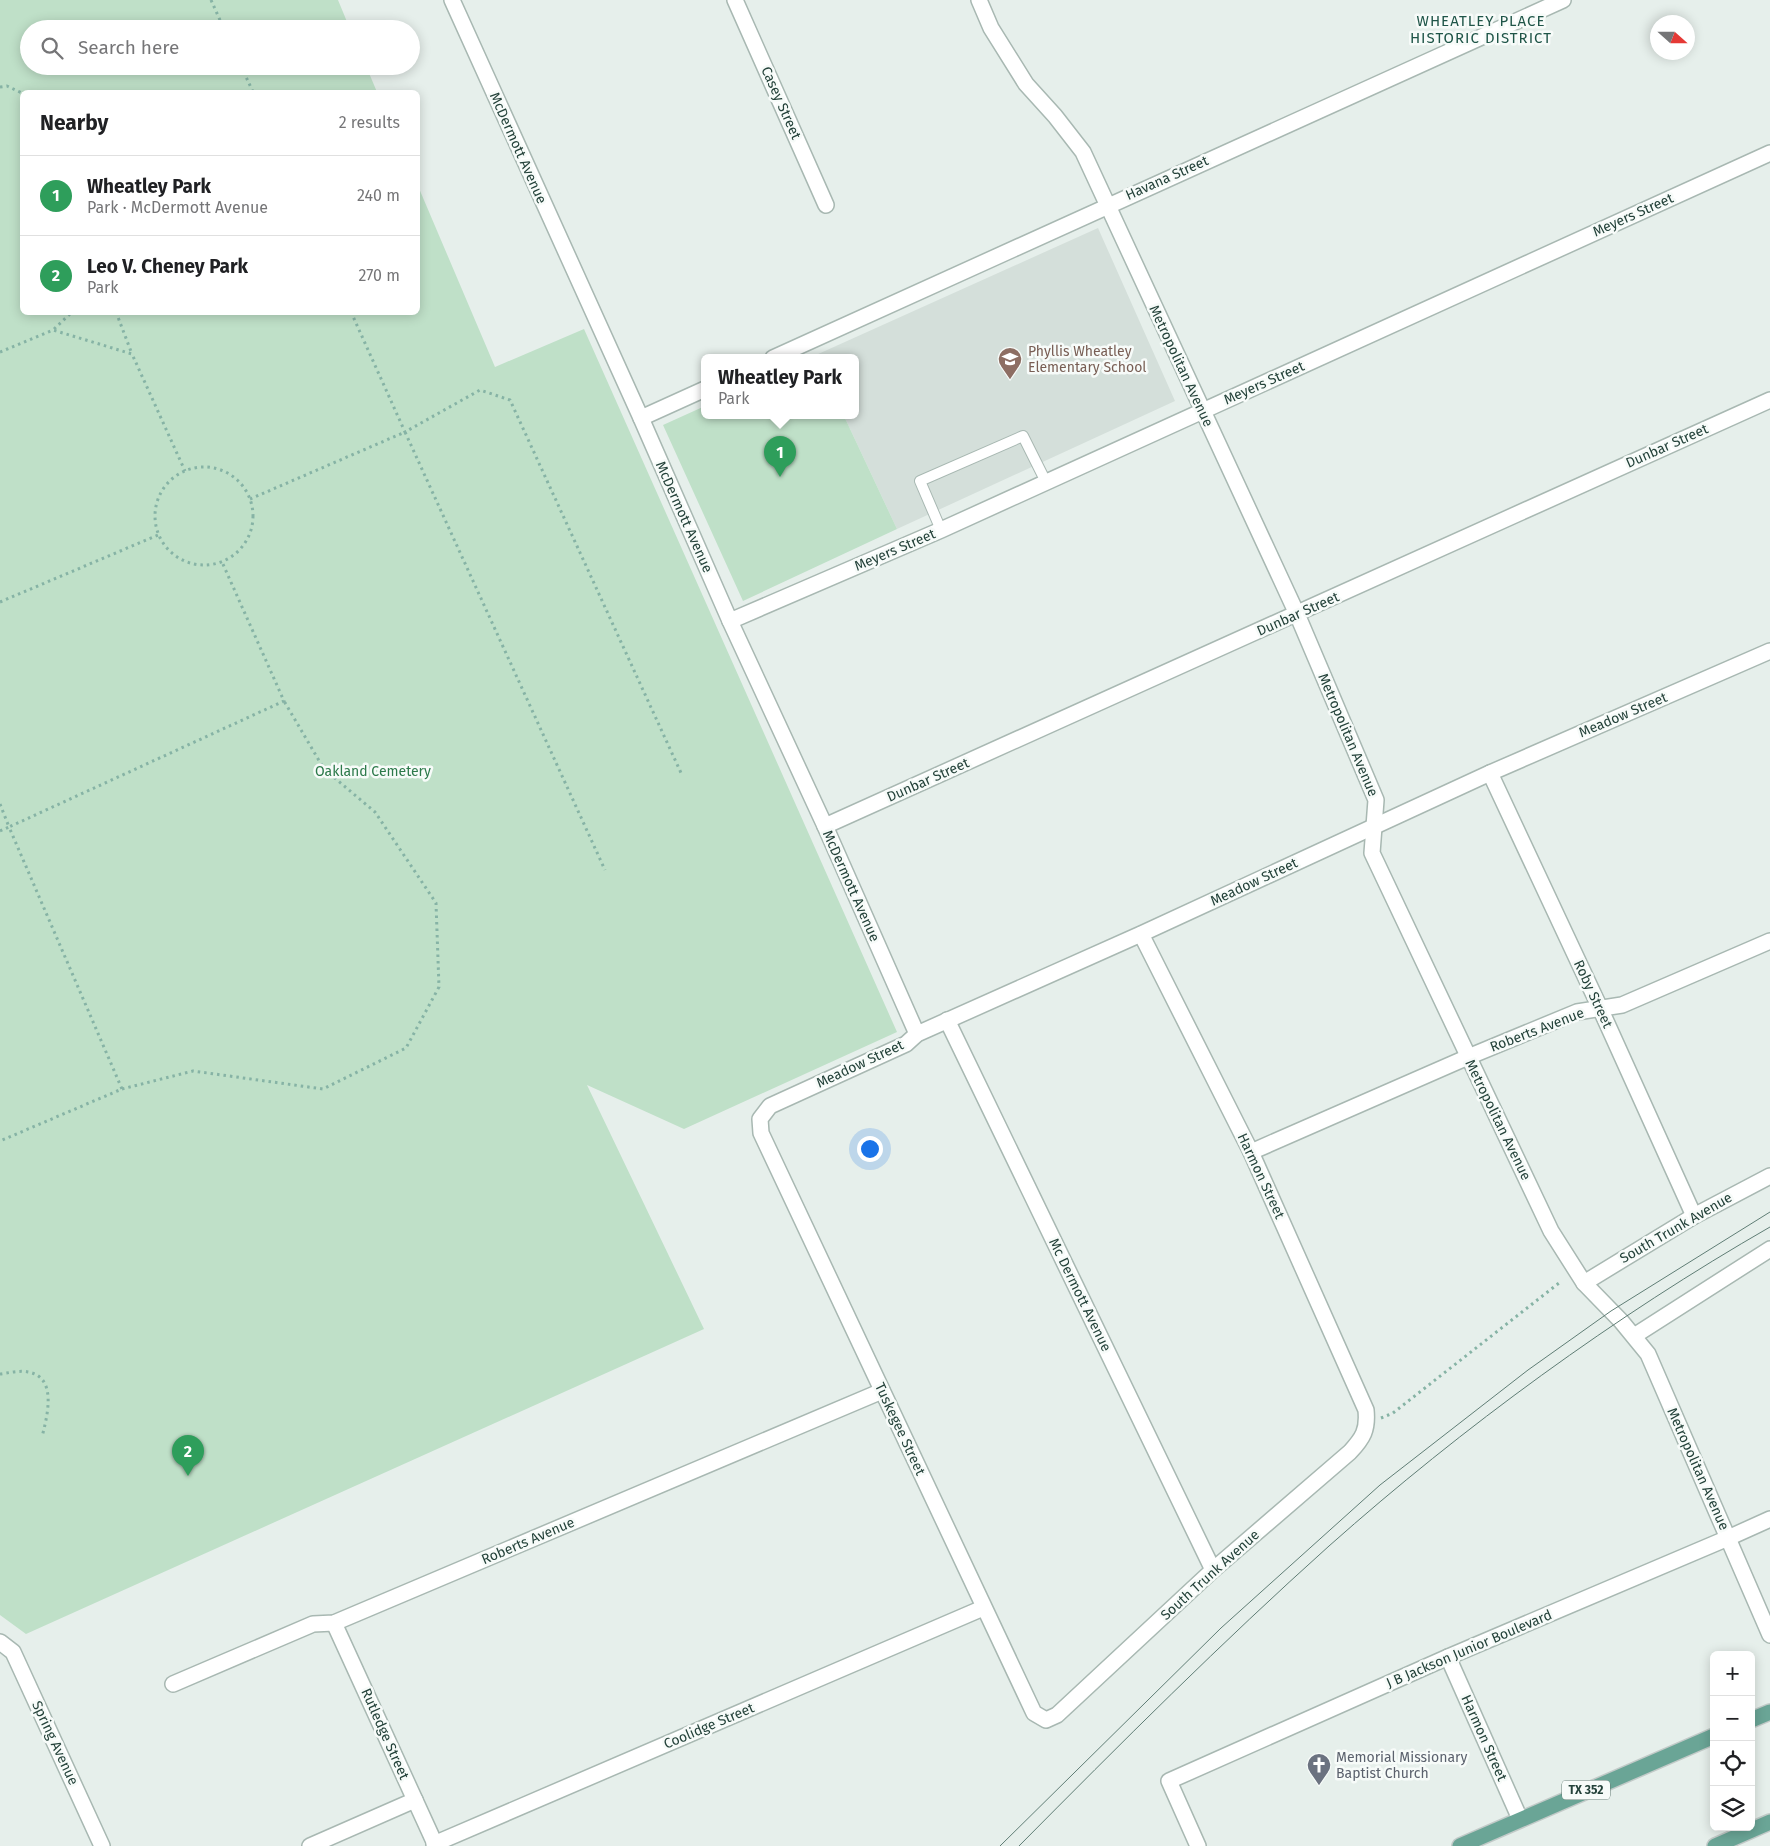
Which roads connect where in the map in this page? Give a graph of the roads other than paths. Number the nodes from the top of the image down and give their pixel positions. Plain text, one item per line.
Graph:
1 (452, 0) edge
2 (735, 0) edge
3 (979, 0) edge
4 (1563, 0) edge
5 (1770, 153) edge
6 (826, 205) dead end
7 (1107, 206) junction
8 (781, 354) edge
9 (701, 391) edge
10 (1770, 400) edge
11 (1201, 411) junction
12 (641, 418) junction
13 (1046, 482) junction
14 (941, 530) junction
15 (1297, 614) junction
16 (730, 621) junction
17 (1770, 651) edge
18 (1490, 773) junction
19 (825, 826) junction
20 (1375, 826) junction
21 (1142, 934) junction
22 (1770, 941) edge
23 (1600, 1008) junction
24 (947, 1020) junction
25 (917, 1034) junction
26 (1468, 1057) junction
27 (761, 1133) joint
28 (1251, 1152) junction
29 (1770, 1176) edge
30 (1694, 1216) junction
31 (1770, 1250) edge
32 (1584, 1283) junction
33 (1634, 1336) junction
34 (882, 1391) junction
35 (1367, 1424) joint
36 (1770, 1519) edge
37 (1728, 1538) junction
38 (1213, 1570) junction
39 (983, 1608) junction
40 (334, 1623) junction
41 (1770, 1635) edge
42 (2, 1642) edge
43 (1448, 1657) junction
44 (173, 1684) dead end
45 (1770, 1712) edge
46 (1755, 1718) edge
47 (1046, 1720) joint
48 (1710, 1738) edge
49 (415, 1800) junction
50 (1520, 1819) junction
51 (1770, 1822) edge
52 (435, 1845) edge
53 (102, 1846) edge
54 (310, 1846) edge
55 (1198, 1846) edge
56 (1460, 1846) edge
57 (1716, 1846) edge

1 - 12 street, McDermott Avenue
2 - 6 street, Casey Street
3 - 7 street, Metropolitan Avenue
4 - 7 street, Havana Street
5 - 11 street, Meyers Street
7 - 8 street, Havana Street
7 - 11 street, Metropolitan Avenue
9 - 12 street
10 - 15 street, Dunbar Street
11 - 13 street, Meyers Street
11 - 15 street, Metropolitan Avenue
12 - 16 street, McDermott Avenue
13 - 14 street, Meyers Street
13 - 14 lane
14 - 16 street, Meyers Street
15 - 19 street, Dunbar Street
15 - 20 street, Metropolitan Avenue
16 - 19 street, McDermott Avenue
17 - 18 street, Meadow Street
18 - 20 street, Meadow Street
18 - 23 street, Roby Street
19 - 25 street, McDermott Avenue
20 - 21 street, Meadow Street
20 - 26 street, Metropolitan Avenue
21 - 24 street, Meadow Street
21 - 28 street, Harmon Street
22 - 23 street, Roberts Avenue
23 - 26 street, Roberts Avenue
23 - 30 street, Roby Street
24 - 25 street, Meadow Street
24 - 38 street, Mc Dermott Avenue
25 - 27 street, Meadow Street
26 - 28 street, Roberts Avenue
26 - 32 street, Metropolitan Avenue
27 - 34 street, Tuskegee Street
28 - 35 street, Harmon Street
29 - 30 street, South Trunk Avenue
30 - 32 street, South Trunk Avenue
31 - 33 street
32 - 33 street, Metropolitan Avenue
33 - 37 street, Metropolitan Avenue
34 - 39 street, Tuskegee Street
34 - 40 street, Roberts Avenue
35 - 38 street, South Trunk Avenue
36 - 37 street, J B Jackson Junior Boulevard
37 - 41 street, Metropolitan Avenue
37 - 43 street, J B Jackson Junior Boulevard
38 - 47 street, South Trunk Avenue
39 - 47 street, Tuskegee Street
39 - 52 street, Coolidge Street
40 - 44 street, Roberts Avenue
40 - 49 street, Rutledge Street
42 - 53 street, Spring Avenue
43 - 50 street, Harmon Street
43 - 55 street, J B Jackson Junior Boulevard
45 - 46 main road
48 - 50 main road, TX 352
49 - 52 street, Rutledge Street
49 - 54 street
50 - 56 main road, TX 352
51 - 57 main road

